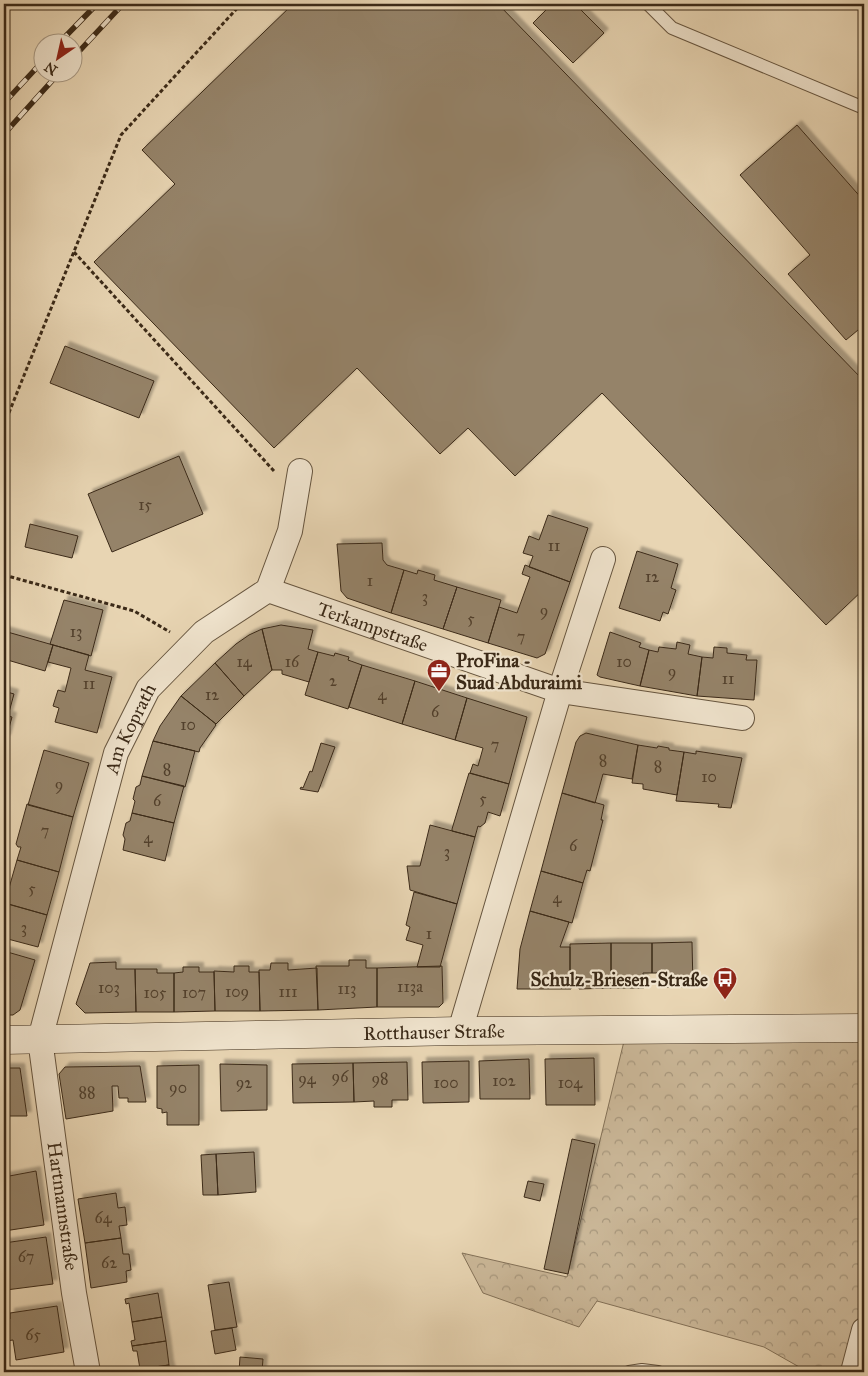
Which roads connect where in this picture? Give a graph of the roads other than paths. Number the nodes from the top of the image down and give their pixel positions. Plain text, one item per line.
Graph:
1 (648, 4) edge
2 (864, 108) edge
3 (300, 471) dead end
4 (603, 559) dead end
5 (268, 590) junction
6 (560, 691) junction
7 (742, 718) dead end
8 (864, 1028) edge
9 (460, 1031) junction
10 (40, 1039) junction
11 (4, 1040) edge
12 (864, 1330) edge
13 (88, 1372) edge
14 (629, 1372) edge
15 (658, 1372) edge
16 (853, 1372) edge

1 - 2 lane
3 - 5 street
4 - 6 street
5 - 6 street, Terkampstraße
5 - 10 street, Am Koprath
6 - 7 street, Terkampstraße
6 - 9 street
8 - 9 main road, Rotthauser Straße
9 - 10 main road, Rotthauser Straße
10 - 11 main road, Rotthauser Straße
10 - 13 street, Hartmannstraße
12 - 16 street
14 - 15 lane

